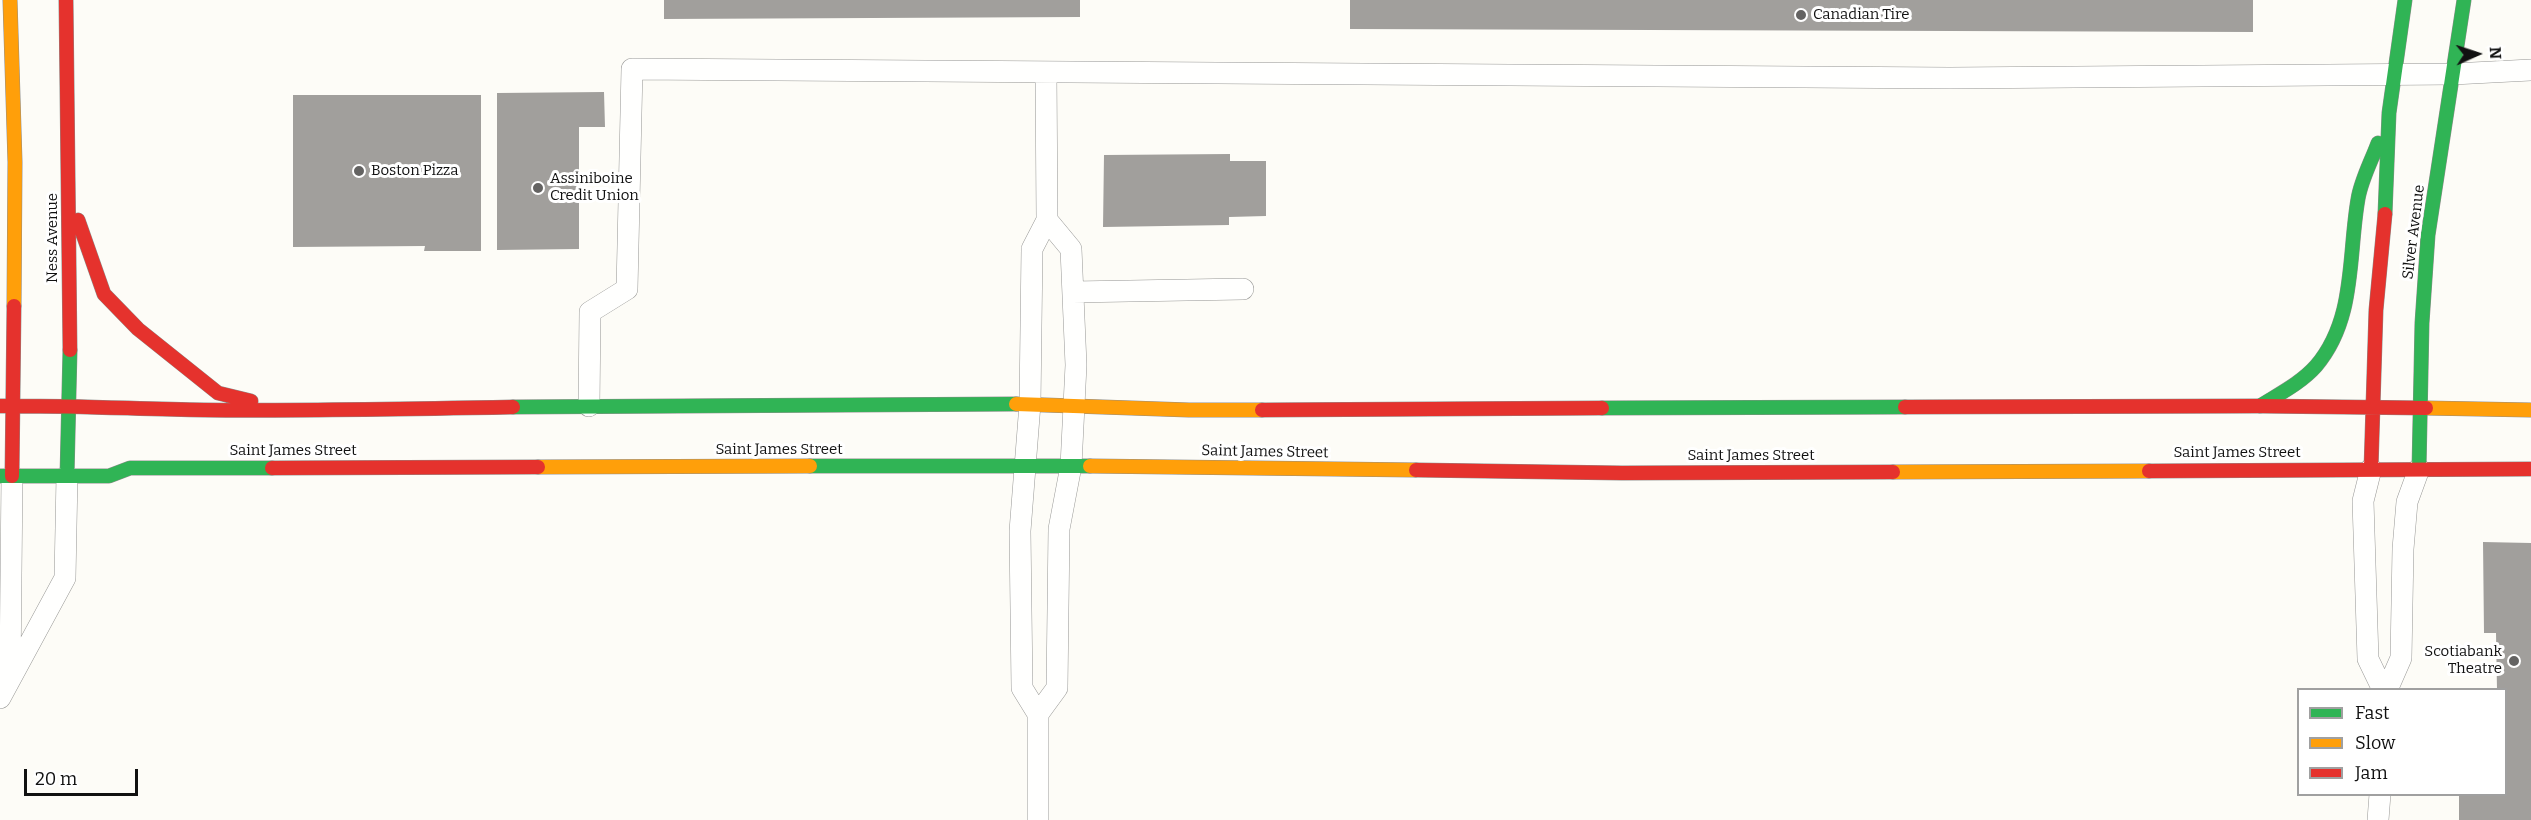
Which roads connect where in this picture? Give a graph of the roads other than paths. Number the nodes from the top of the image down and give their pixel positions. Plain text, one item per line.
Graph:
1 (10, 0) edge
2 (66, 0) edge
3 (2406, 0) edge
4 (2464, 0) edge
5 (6, 52) edge
6 (2531, 70) edge
7 (1046, 72) junction
8 (2395, 74) junction
9 (2453, 74) junction
10 (2389, 113) junction
11 (7, 116) edge
12 (15, 162) junction
13 (70, 197) junction
14 (0, 204) edge
15 (1047, 220) junction
16 (1243, 289) dead end
17 (1073, 292) junction
18 (1030, 404) junction
19 (70, 405) junction
20 (1074, 405) junction
21 (7, 406) edge
22 (589, 406) junction
23 (2260, 406) junction
24 (2374, 407) junction
25 (2421, 408) junction
26 (2531, 410) edge
27 (296, 411) junction
28 (1026, 465) junction
29 (1071, 466) junction
30 (2371, 469) junction
31 (2419, 469) junction
32 (2531, 469) edge
33 (6, 476) edge
34 (67, 476) junction
35 (10, 675) junction
36 (2382, 688) edge
37 (2388, 688) edge
38 (0, 698) edge
39 (1038, 714) junction
40 (2380, 796) edge
41 (1038, 820) edge
42 (2378, 820) edge

1 - 5 main road
2 - 13 main road, Ness Avenue
3 - 8 main road, Silver Avenue
4 - 9 main road, Silver Avenue
5 - 11 main road
6 - 9 lane
7 - 8 lane
7 - 15 lane
7 - 22 lane
8 - 9 lane
8 - 10 main road, Silver Avenue
9 - 25 main road, Silver Avenue
10 - 23 main road
10 - 24 main road, Silver Avenue
11 - 12 main road
12 - 14 main road
12 - 21 main road
13 - 19 main road, Ness Avenue
13 - 27 main road
15 - 17 lane
15 - 18 lane
16 - 17 lane
17 - 20 lane
18 - 20 main road
18 - 22 main road
18 - 28 lane
19 - 21 main road
19 - 27 main road
19 - 34 main road, Ness Avenue
20 - 23 main road
20 - 29 lane
21 - 33 main road
22 - 27 main road
23 - 24 main road
24 - 25 main road
24 - 30 main road, Silver Avenue
25 - 26 main road
25 - 31 main road, Silver Avenue
28 - 29 main road, Saint James Street
28 - 34 main road, Saint James Street
28 - 39 lane
29 - 30 main road, Saint James Street
29 - 39 lane
30 - 31 main road, Saint James Street
30 - 36 lane
31 - 32 main road, Saint James Street
31 - 37 lane
33 - 34 main road, Saint James Street
33 - 35 lane
34 - 35 lane
35 - 38 lane
39 - 41 lane
40 - 42 lane

